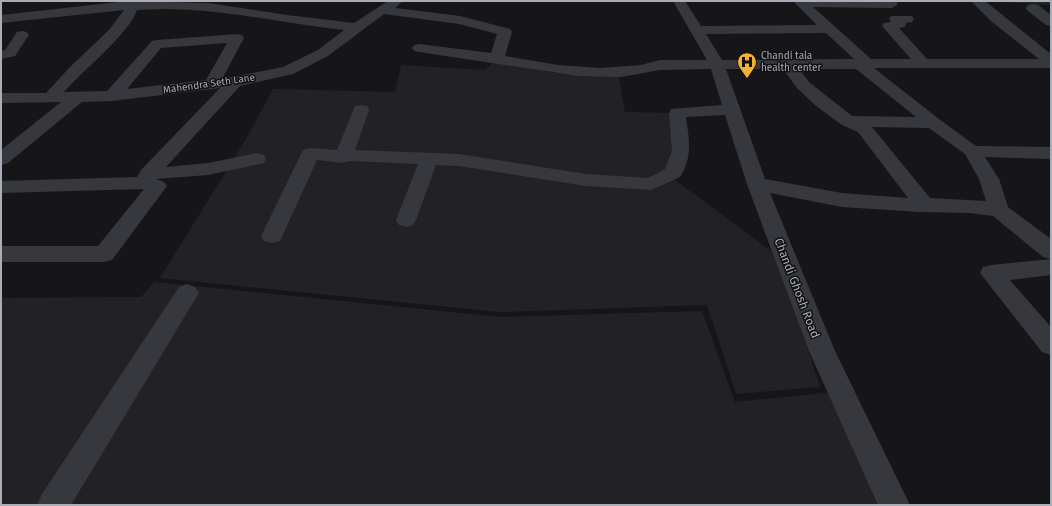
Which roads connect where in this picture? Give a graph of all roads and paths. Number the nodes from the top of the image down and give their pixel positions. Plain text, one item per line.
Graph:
1 (397, 1) edge
2 (679, 1) edge
3 (977, 1) edge
4 (800, 2) edge
5 (133, 3) edge
6 (892, 4) dead end
7 (1033, 8) dead end
8 (382, 10) junction
9 (1, 19) edge
10 (907, 19) dead end
11 (1051, 22) edge
12 (358, 27) junction
13 (829, 29) junction
14 (696, 30) junction
15 (22, 35) dead end
16 (419, 48) dead end
17 (1, 55) edge
18 (497, 59) junction
19 (1051, 62) edge
20 (862, 63) junction
21 (717, 64) junction
22 (787, 64) junction
23 (923, 64) junction
24 (235, 82) junction
25 (212, 83) junction
26 (112, 96) junction
27 (1, 98) edge
28 (27, 98) junction
29 (50, 98) junction
30 (77, 98) junction
31 (732, 109) junction
32 (361, 110) dead end
33 (1, 115) edge
34 (848, 121) junction
35 (933, 123) junction
36 (972, 151) junction
37 (1048, 156) edge
38 (343, 157) junction
39 (1, 159) edge
40 (257, 159) dead end
41 (429, 159) junction
42 (146, 178) junction
43 (757, 184) junction
44 (1, 187) edge
45 (924, 205) junction
46 (999, 210) junction
47 (406, 220) dead end
48 (272, 236) dead end
49 (1051, 251) edge
50 (1, 254) edge
51 (1051, 267) edge
52 (187, 293) dead end
53 (1051, 345) edge
54 (53, 505) edge
55 (894, 505) edge

1 - 8 street, Mahendra Seth Lane
2 - 14 street, Chandi Ghosh Road
3 - 19 street
4 - 6 street
4 - 13 street
5 - 9 street
5 - 12 street
5 - 29 street
7 - 11 street
8 - 12 street, Mahendra Seth Lane
8 - 18 street
10 - 23 street
12 - 24 street, Mahendra Seth Lane
13 - 14 street
13 - 20 street
14 - 21 street, Chandi Ghosh Road
15 - 17 street
16 - 18 street
18 - 21 street
19 - 23 street
20 - 22 street
20 - 23 street
20 - 35 street
21 - 22 street
21 - 31 street, Chandi Ghosh Road
22 - 34 street
24 - 25 street, Mahendra Seth Lane
24 - 42 street
25 - 26 street, Mahendra Seth Lane
25 - 26 street
26 - 30 street, Mahendra Seth Lane
27 - 28 street, Mahendra Seth Lane
28 - 29 street, Mahendra Seth Lane
28 - 33 street
29 - 30 street, Mahendra Seth Lane
30 - 39 street
31 - 41 street
31 - 43 street, Chandi Ghosh Road
32 - 38 street
34 - 35 street
34 - 45 street
35 - 36 street
36 - 37 street
36 - 46 street
38 - 41 street
38 - 48 street
40 - 42 street
41 - 47 street
42 - 44 street
42 - 50 street
43 - 45 street
43 - 55 street, Chandi Ghosh Road
45 - 46 street
46 - 49 street
51 - 53 street
52 - 54 street

